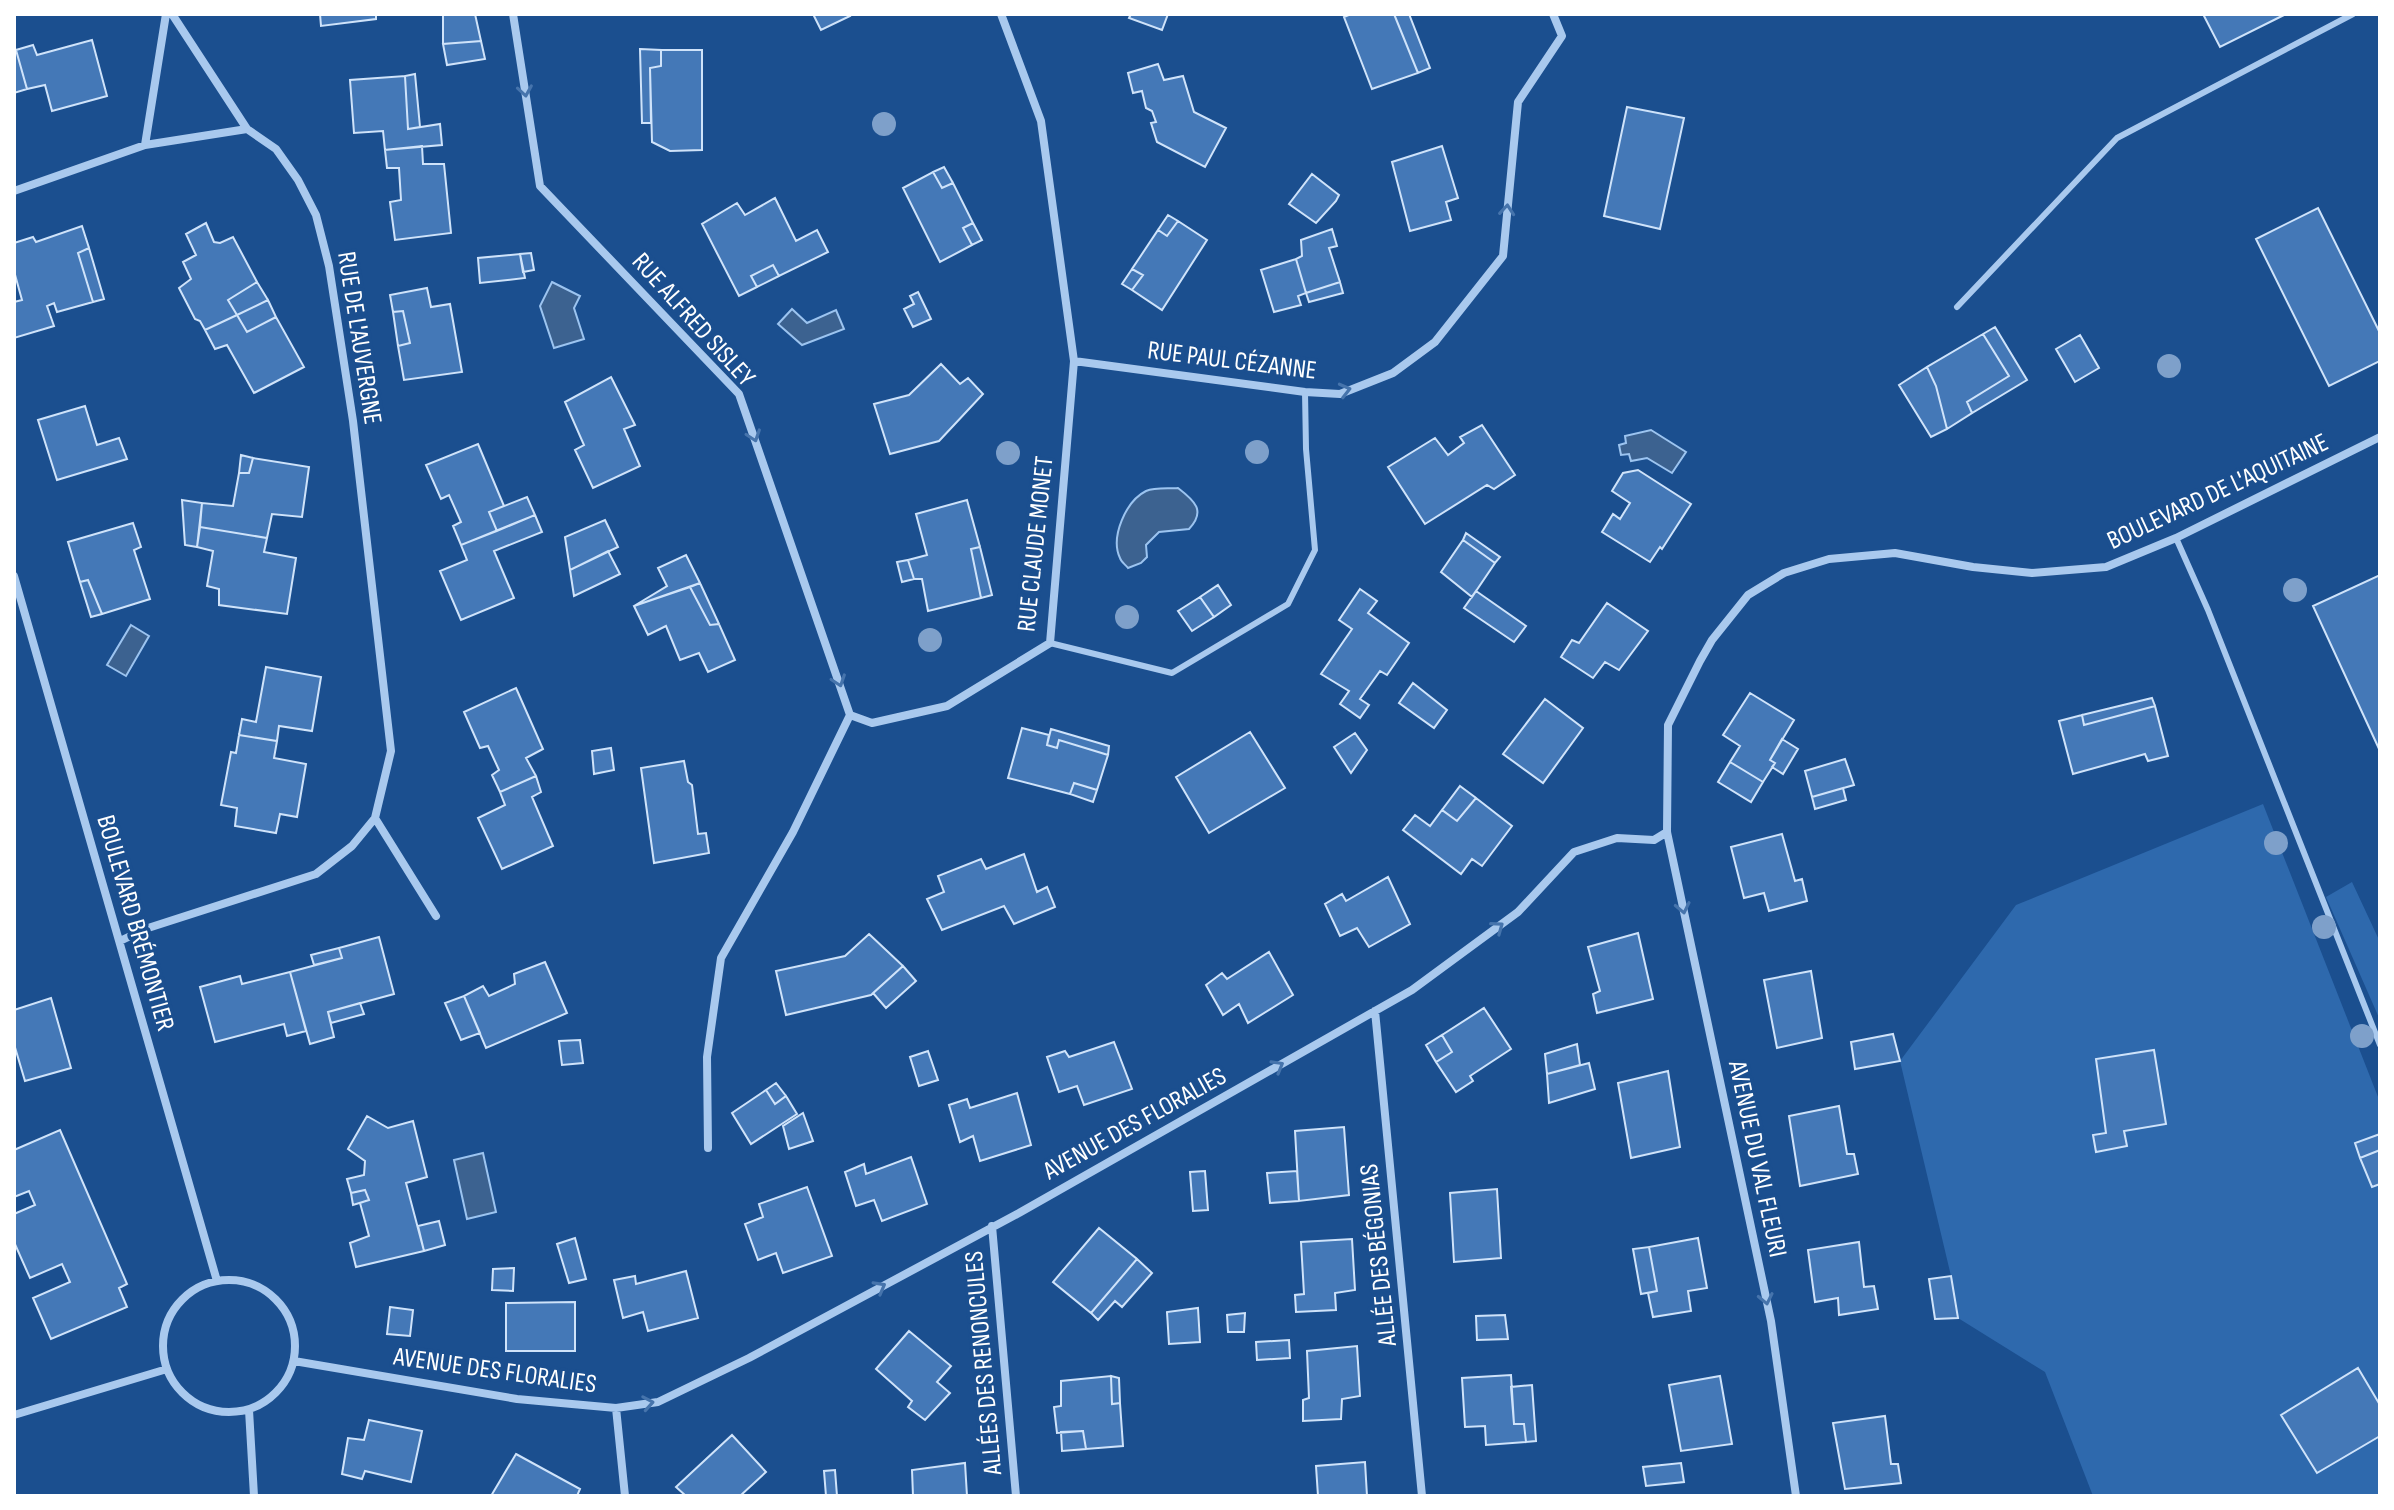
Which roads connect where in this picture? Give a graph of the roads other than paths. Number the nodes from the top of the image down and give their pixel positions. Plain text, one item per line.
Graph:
1 (169, 14) edge
2 (513, 14) edge
3 (1001, 14) edge
4 (1553, 14) edge
5 (2353, 14) edge
6 (247, 129) junction
7 (145, 145) junction
8 (14, 191) edge
9 (1957, 307) dead end
10 (1074, 361) junction
11 (1305, 392) junction
12 (2380, 437) edge
13 (2176, 538) junction
14 (14, 576) edge
15 (1050, 643) junction
16 (850, 715) junction
17 (375, 818) junction
18 (1667, 832) junction
19 (436, 916) dead end
20 (120, 941) junction
21 (1375, 1011) junction
22 (2380, 1045) edge
23 (708, 1148) dead end
24 (992, 1226) junction
25 (217, 1281) junction
26 (294, 1361) junction
27 (167, 1369) junction
28 (616, 1408) junction
29 (249, 1410) junction
30 (14, 1415) edge
31 (254, 1496) edge
32 (625, 1496) edge
33 (1016, 1496) edge
34 (1422, 1496) edge
35 (1796, 1496) edge

1 - 6 street, RUE DE L'AUVERGNE
1 - 7 street
2 -> 16 street, RUE ALFRED SISLEY
3 - 10 street, RUE CLAUDE MONET
11 -> 4 street, RUE PAUL CÉZANNE
5 - 9 lane
6 - 7 street
6 - 17 street, RUE DE L'AUVERGNE
7 - 8 street
10 - 11 street, RUE PAUL CÉZANNE
10 - 15 street, RUE CLAUDE MONET
11 - 15 lane
12 - 13 street, BOULEVARD DE L'AQUITAINE
13 - 18 street, BOULEVARD DE L'AQUITAINE
13 - 22 lane
14 - 20 street, BOULEVARD BRÉMONTIER
15 - 16 street, RUE CLAUDE MONET
16 - 23 street
17 - 19 street
17 - 20 street, RUE DE L'AUVERGNE
21 -> 18 street, AVENUE DES FLORALIES
18 -> 35 street, AVENUE DU VAL FLEURI
20 - 25 street, BOULEVARD BRÉMONTIER
24 -> 21 street, AVENUE DES FLORALIES
21 - 34 street, ALLÉE DES BÉGONIAS
28 -> 24 street, AVENUE DES FLORALIES
24 - 33 street, ALLÉES DES RENONCULES
25 - 26 street
25 - 27 street
26 - 28 street, AVENUE DES FLORALIES
26 - 29 street
27 - 29 street
27 - 30 street
28 - 32 street
29 - 31 street

